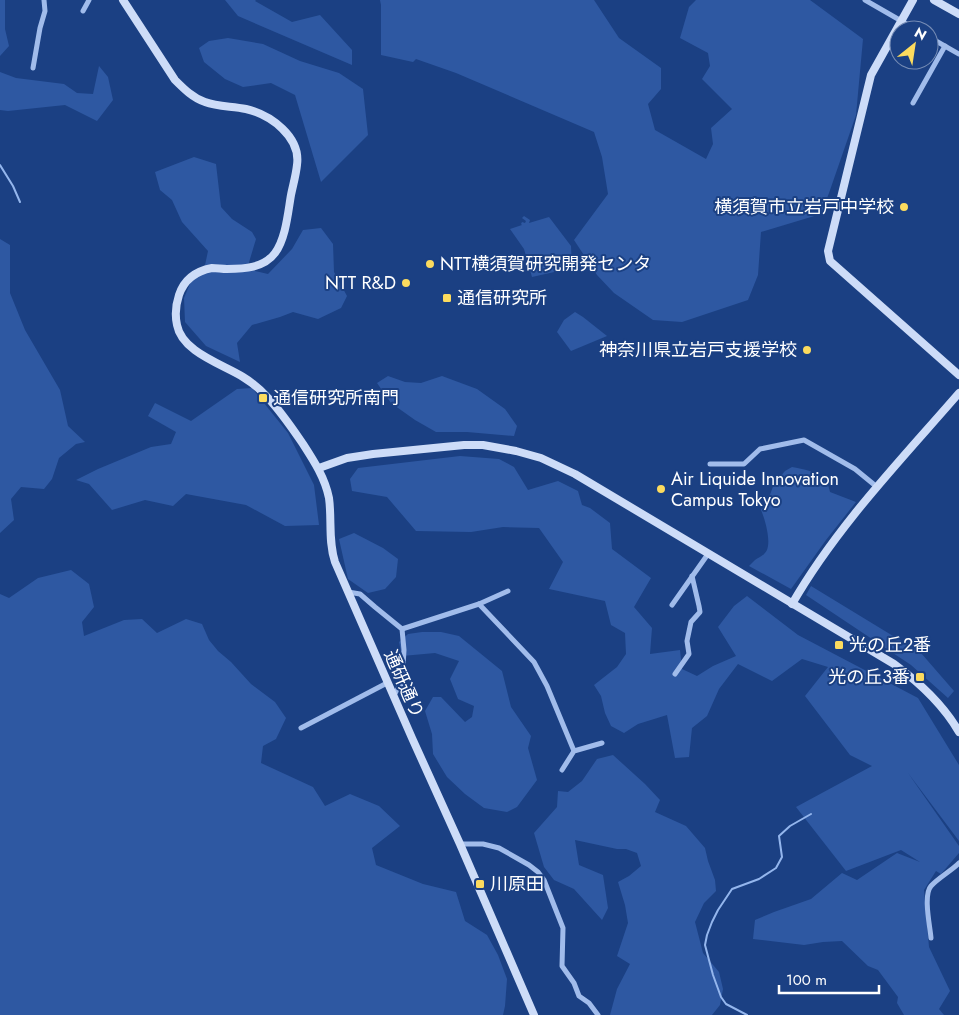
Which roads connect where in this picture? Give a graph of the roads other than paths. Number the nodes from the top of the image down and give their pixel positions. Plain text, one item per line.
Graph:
1 (44, 0) edge
2 (89, 0) edge
3 (122, 0) edge
4 (864, 0) edge
5 (913, 0) edge
6 (934, 0) edge
7 (83, 11) dead end
8 (959, 14) edge
9 (899, 20) edge
10 (902, 20) edge
11 (889, 43) edge
12 (939, 43) edge
13 (945, 46) junction
14 (959, 54) edge
15 (33, 68) dead end
16 (913, 103) dead end
17 (959, 375) edge
18 (959, 393) edge
19 (710, 464) dead end
20 (319, 468) junction
21 (877, 487) junction
22 (708, 554) junction
23 (692, 576) junction
24 (508, 591) dead end
25 (348, 592) junction
26 (479, 604) junction
27 (792, 604) junction
28 (672, 605) dead end
29 (402, 629) junction
30 (675, 674) dead end
31 (387, 683) junction
32 (393, 696) junction
33 (301, 728) dead end
34 (959, 732) edge
35 (602, 743) dead end
36 (574, 751) junction
37 (562, 770) dead end
38 (460, 844) junction
39 (959, 863) edge
40 (931, 938) dead end
41 (534, 1015) edge
42 (598, 1015) edge

1 - 15 street
2 - 7 street
3 - 20 street, 通研通り
4 - 9 street
5 - 10 street
6 - 8 street
11 - 17 street
12 - 13 street
13 - 14 street
13 - 16 street
18 - 21 street
19 - 21 street
20 - 22 street
20 - 25 street, 通研通り
21 - 27 street
22 - 23 street
22 - 27 street
23 - 28 street
23 - 30 street
24 - 26 street
25 - 29 street
25 - 31 street, 通研通り
26 - 29 street
26 - 36 street
27 - 34 street
29 - 32 street
31 - 32 street, 通研通り
31 - 33 street
32 - 38 street, 通研通り
35 - 36 street
36 - 37 street
38 - 41 street, 通研通り
38 - 42 street
39 - 40 street

